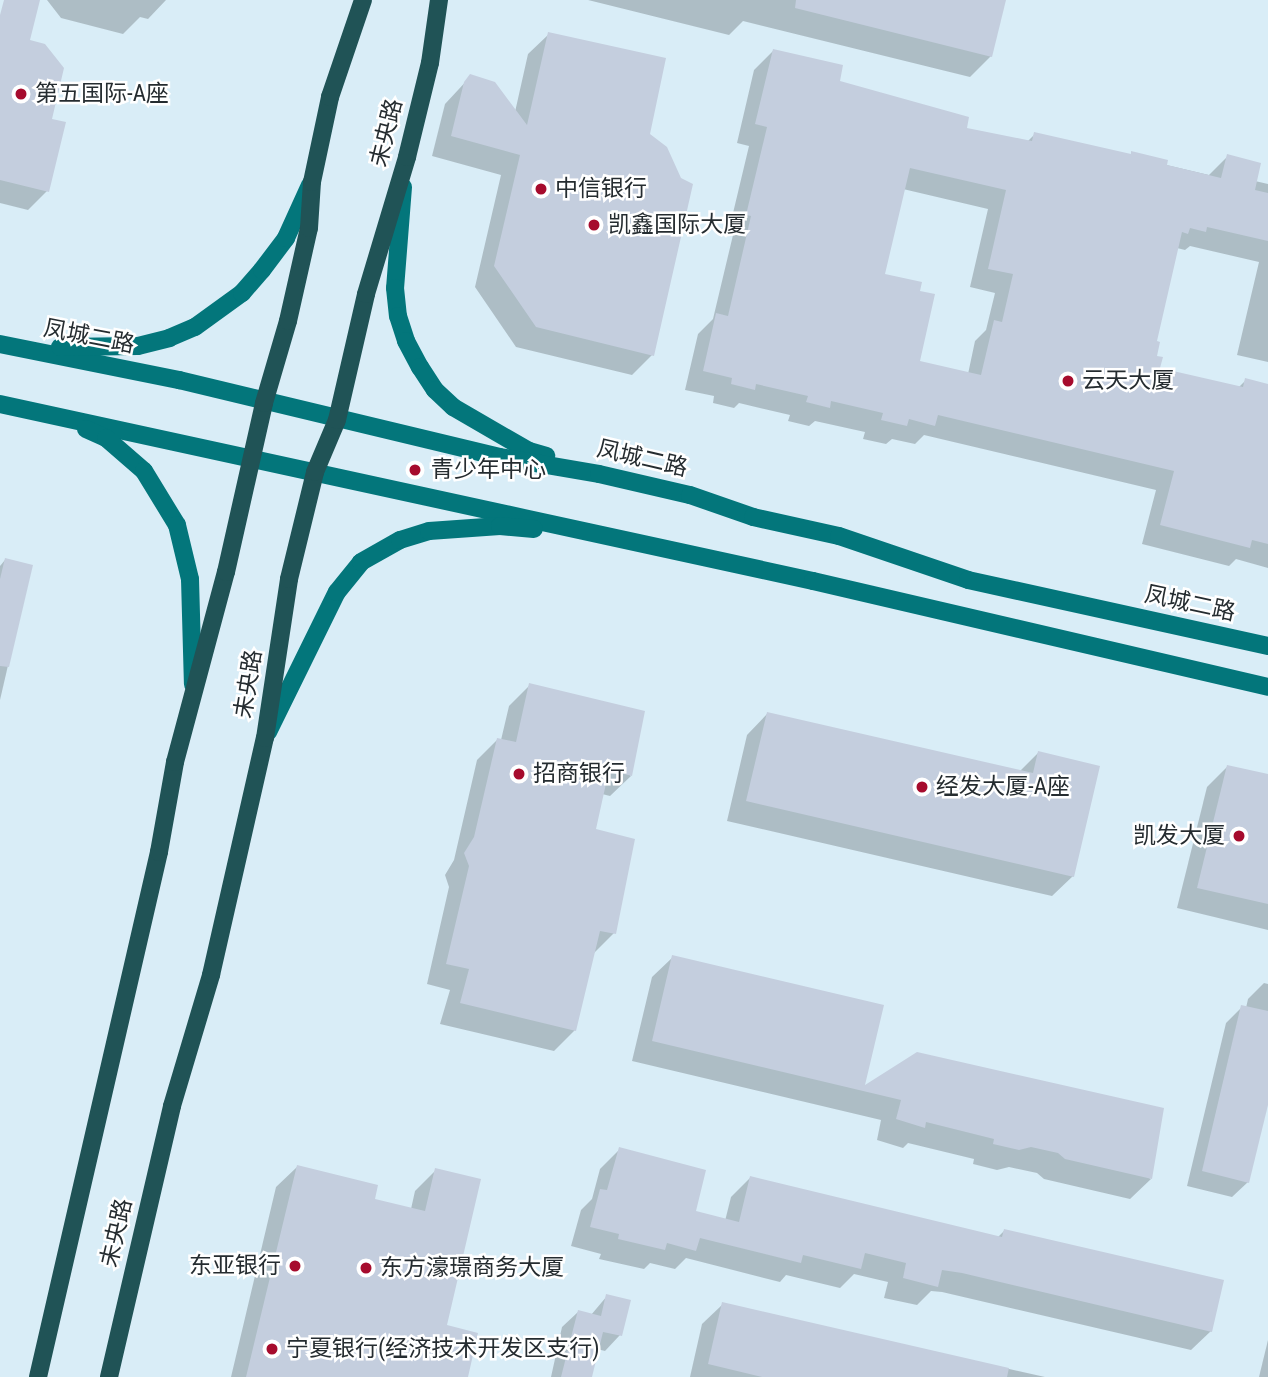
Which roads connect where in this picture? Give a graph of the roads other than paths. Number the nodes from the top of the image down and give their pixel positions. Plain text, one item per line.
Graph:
1 (363, 0) edge
2 (439, 0) edge
3 (407, 157) junction
4 (312, 182) junction
5 (0, 343) edge
6 (264, 403) junction
7 (0, 404) edge
8 (39, 413) junction
9 (337, 420) junction
10 (253, 458) junction
11 (315, 472) junction
12 (599, 474) junction
13 (595, 533) junction
14 (1268, 646) edge
15 (1268, 687) edge
16 (193, 688) junction
17 (265, 738) junction
18 (38, 1377) edge
19 (109, 1377) edge

1 - 4 main road, 未央路
2 - 3 main road, 未央路
3 - 9 main road, 未央路
3 - 12 main road
4 - 5 main road
4 - 6 main road, 未央路
5 - 6 main road, 凤城二路
6 - 9 main road, 凤城二路
6 - 10 main road, 未央路
7 - 8 main road
8 - 10 main road
8 - 16 main road
9 - 11 main road, 未央路
9 - 12 main road, 凤城二路
10 - 11 main road
10 - 16 main road, 未央路
11 - 13 main road
11 - 17 main road, 未央路
12 - 14 main road, 凤城二路
13 - 15 main road
13 - 17 main road
16 - 18 main road, 未央路
17 - 19 main road, 未央路

